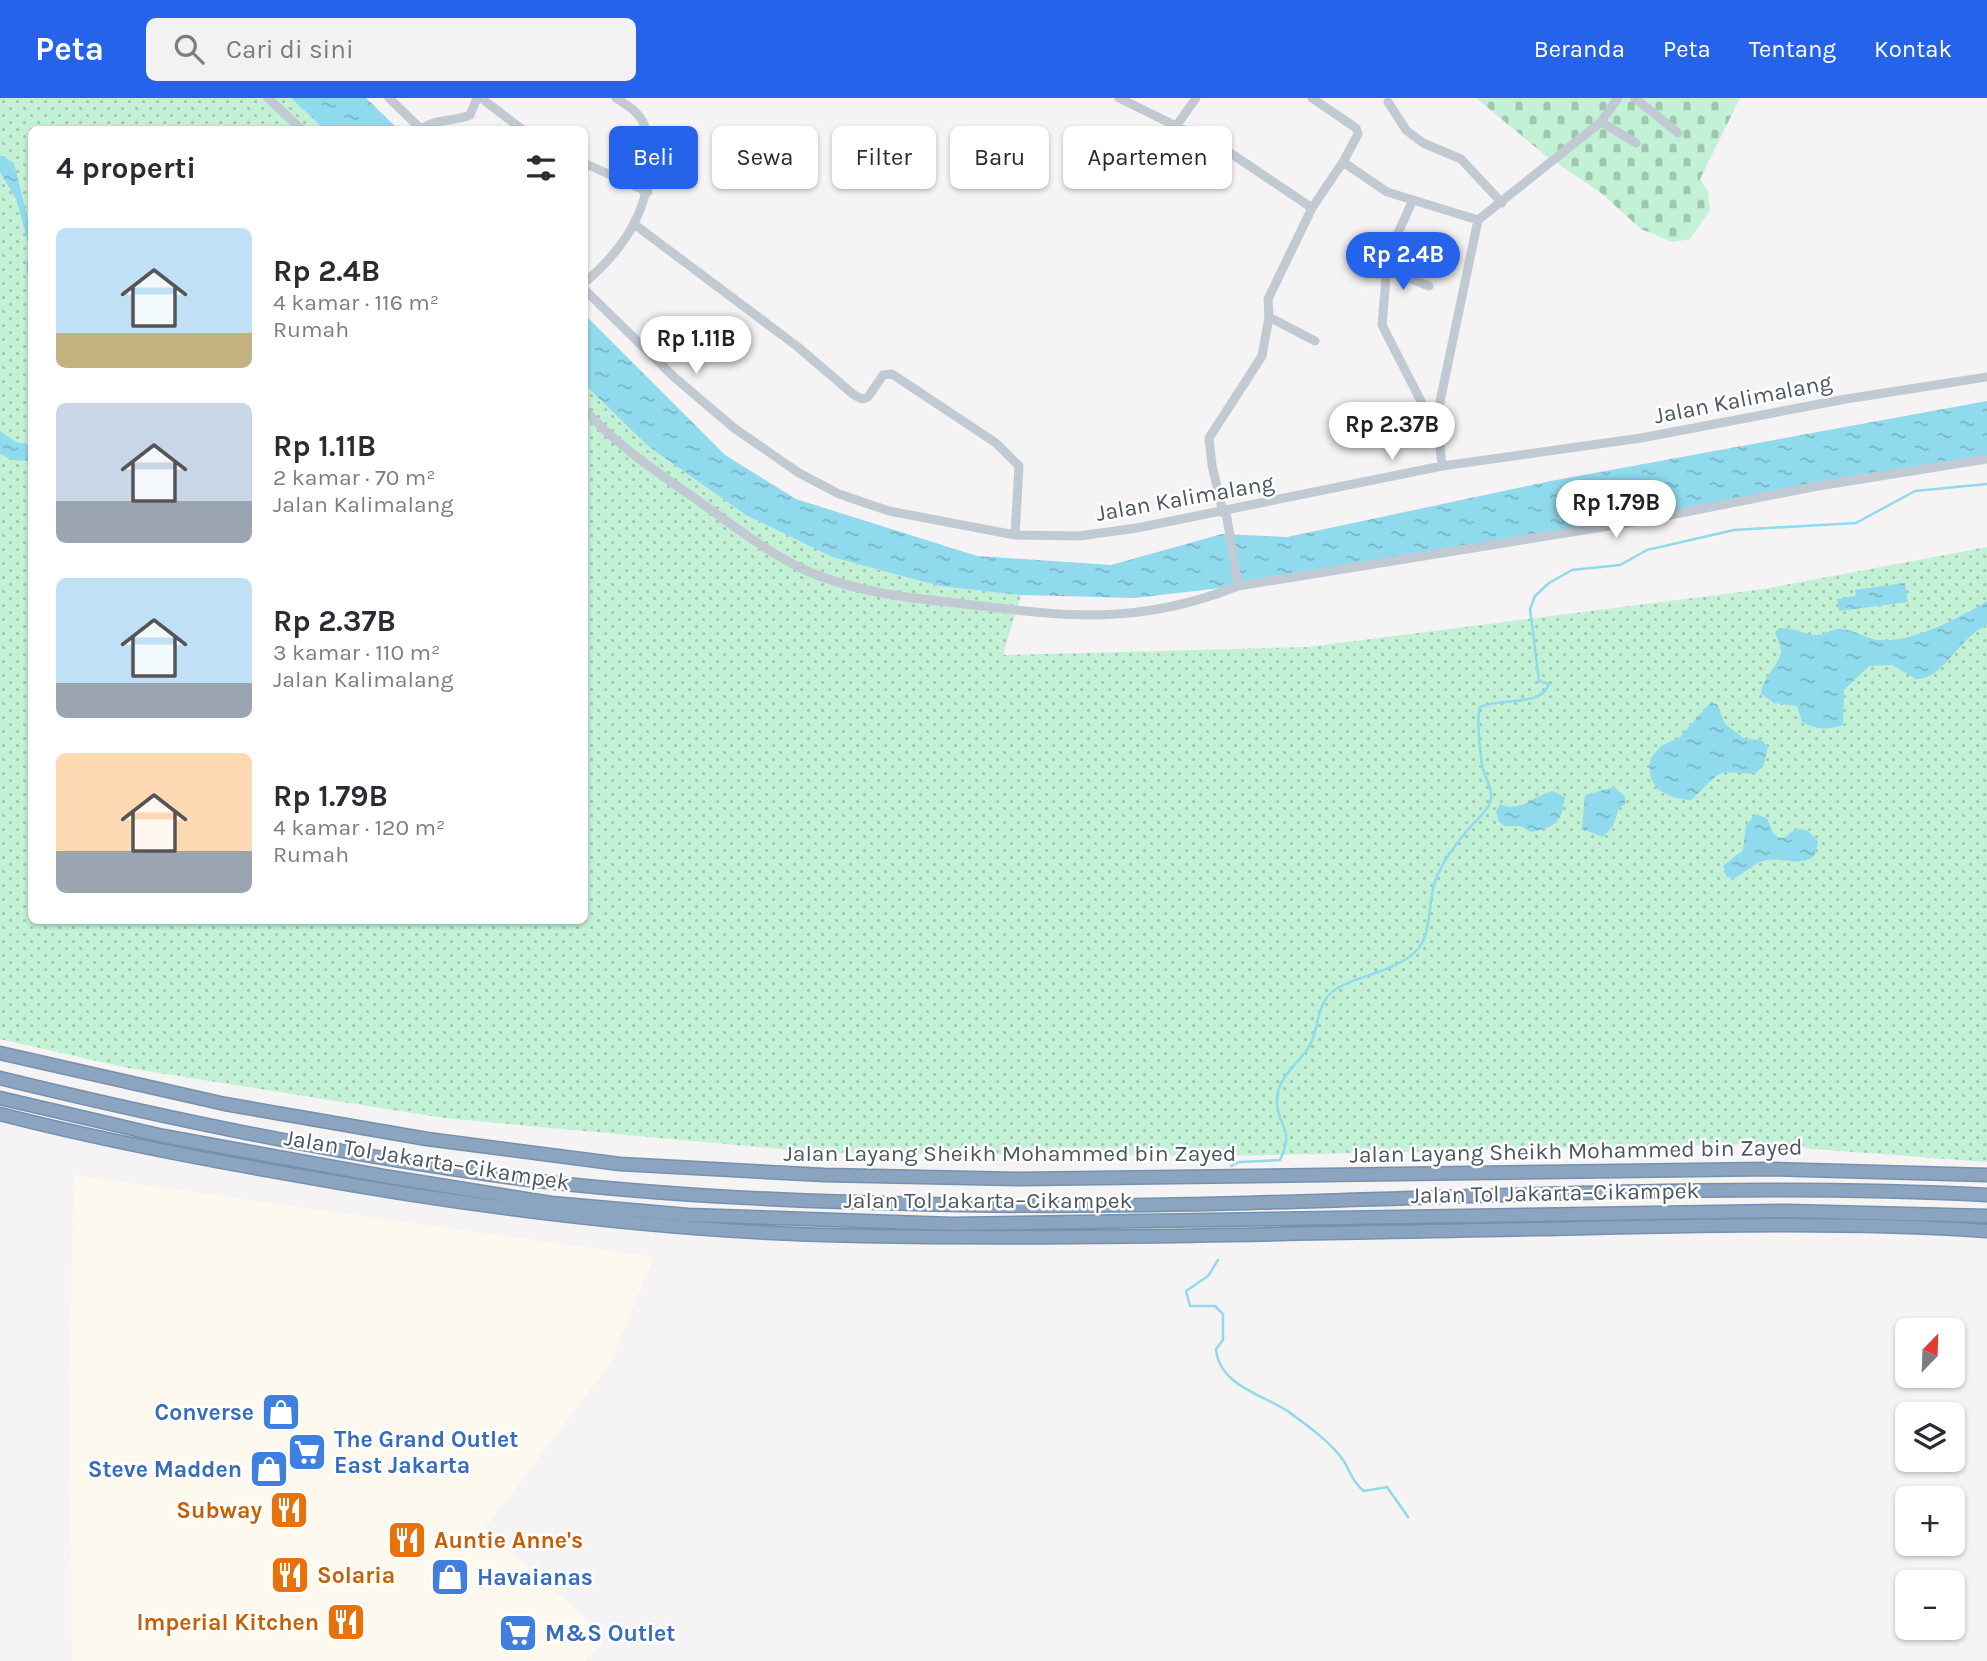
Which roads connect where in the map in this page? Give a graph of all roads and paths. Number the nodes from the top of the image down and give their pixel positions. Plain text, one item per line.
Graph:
1 (268, 98) edge
2 (389, 98) edge
3 (479, 98) edge
4 (616, 98) edge
5 (1119, 98) edge
6 (1196, 98) edge
7 (1312, 98) edge
8 (1618, 98) edge
9 (1635, 98) edge
10 (1388, 102) dead end
11 (1601, 122) junction
12 (1177, 125) junction
13 (298, 126) edge
14 (418, 126) edge
15 (425, 126) edge
16 (518, 126) edge
17 (1678, 133) dead end
18 (1636, 143) dead end
19 (1343, 162) junction
20 (588, 165) edge
21 (648, 192) junction
22 (1412, 202) junction
23 (1502, 203) junction
24 (1312, 208) junction
25 (1478, 220) junction
26 (635, 224) junction
27 (1388, 270) junction
28 (588, 280) edge
29 (1429, 286) dead end
30 (588, 293) edge
31 (1269, 317) junction
32 (1315, 341) dead end
33 (1987, 377) edge
34 (588, 415) edge
35 (1437, 416) junction
36 (1987, 459) edge
37 (1442, 467) junction
38 (1226, 515) junction
39 (1015, 535) junction
40 (1238, 582) junction
41 (0, 1053) edge
42 (0, 1078) edge
43 (0, 1098) edge
44 (0, 1114) edge
45 (1987, 1175) edge
46 (1987, 1195) edge
47 (1987, 1216) edge
48 (1987, 1231) edge

1 - 13 street
2 - 14 street
3 - 15 street
3 - 16 street
4 - 21 street
5 - 12 street
6 - 12 street
7 - 19 street
8 - 11 street
9 - 17 street
10 - 23 street
11 - 18 street
11 - 23 street
12 - 24 street
19 - 22 street
19 - 24 street
20 - 21 street
21 - 26 street
22 - 25 street
22 - 27 street
23 - 25 street
24 - 31 street
25 - 35 street
26 - 28 street
26 - 39 street
27 - 29 street
27 - 35 street
30 - 39 street, Jalan Kalimalang
31 - 32 street
31 - 38 street
33 - 37 street, Jalan Kalimalang
34 - 40 street
35 - 37 street
36 - 40 street
37 - 38 street, Jalan Kalimalang
38 - 39 street, Jalan Kalimalang
38 - 40 street
41 - 45 highway, Jalan Layang Sheikh Mohammed bin Zayed
42 - 46 highway, Jalan Tol Jakarta–Cikampek
43 - 47 highway, Jalan Tol Jakarta–Cikampek
44 - 48 highway

